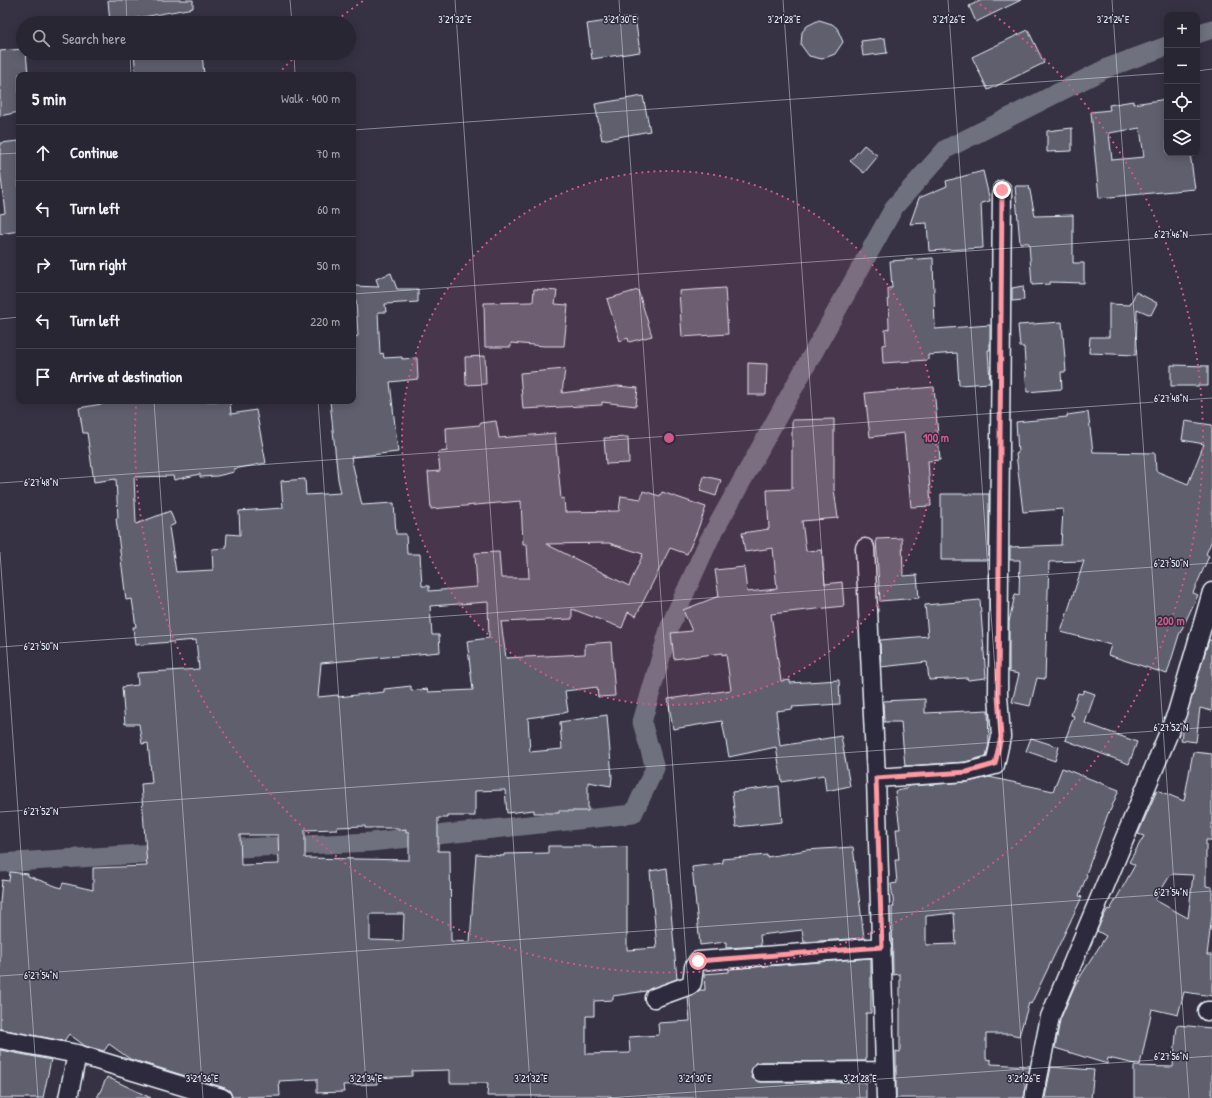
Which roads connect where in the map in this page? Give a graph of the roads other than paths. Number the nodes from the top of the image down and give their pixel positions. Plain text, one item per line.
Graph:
1 (1002, 190) dead end
2 (865, 548) dead end
3 (1212, 592) edge
4 (876, 778) junction
5 (882, 947) junction
6 (654, 998) dead end
7 (0, 1039) edge
8 (77, 1054) junction
9 (885, 1071) junction
10 (761, 1072) dead end
11 (68, 1098) edge
12 (222, 1098) edge
13 (886, 1098) edge
14 (1034, 1098) edge

1 - 4 street
2 - 4 street
3 - 14 street
4 - 5 street
5 - 6 street
5 - 9 street
7 - 8 street
8 - 11 street
8 - 12 street
9 - 10 street
9 - 13 street

